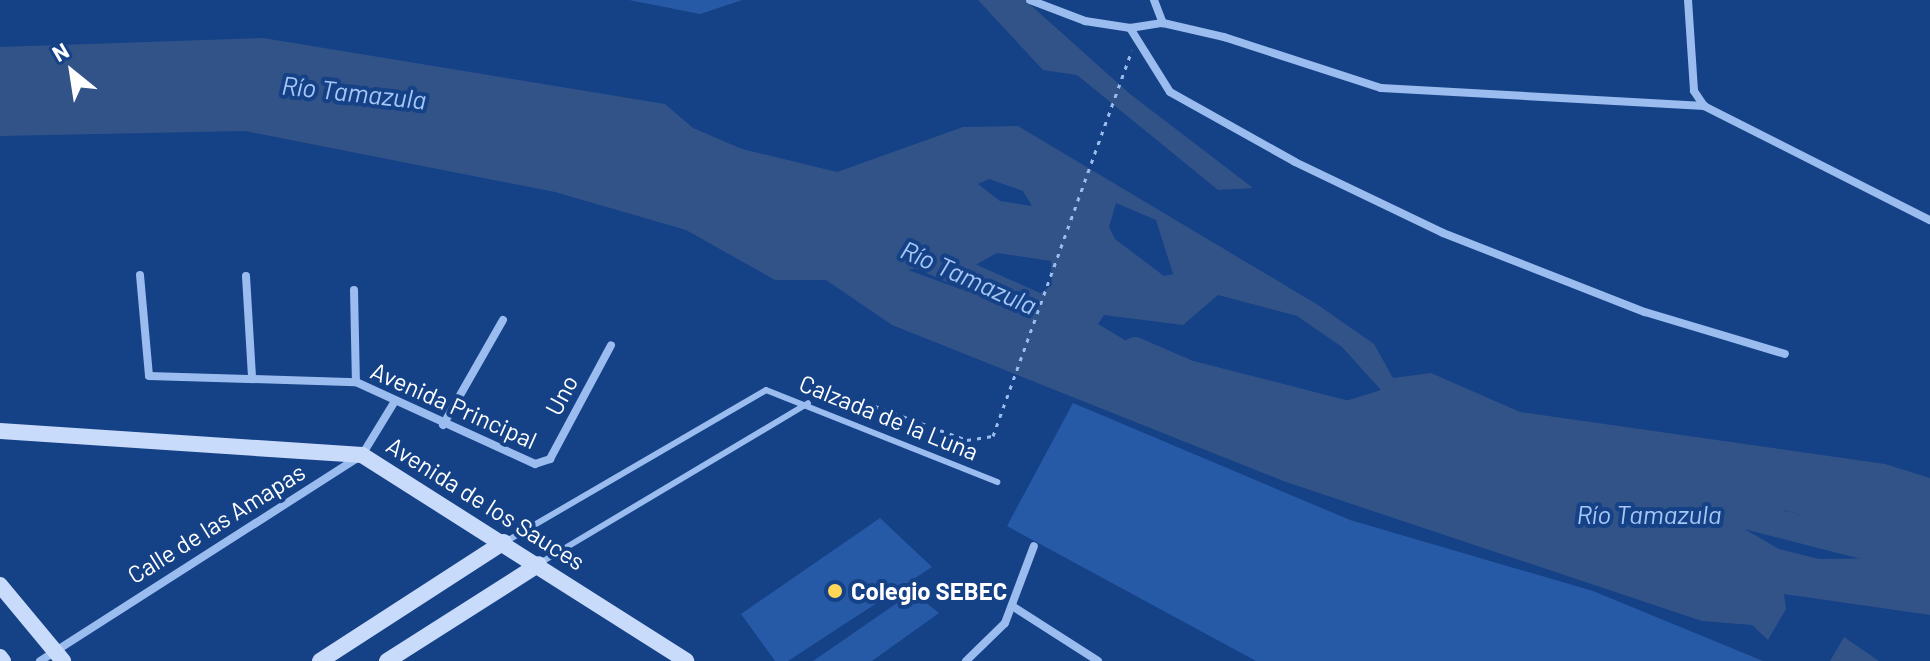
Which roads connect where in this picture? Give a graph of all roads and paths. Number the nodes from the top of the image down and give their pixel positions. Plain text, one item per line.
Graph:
1 (1030, 0) edge
2 (1154, 0) edge
3 (1688, 0) edge
4 (1163, 23) junction
5 (1130, 28) junction
6 (1130, 54) dead end
7 (1704, 106) junction
8 (1930, 220) edge
9 (140, 275) dead end
10 (246, 276) dead end
11 (354, 290) dead end
12 (503, 320) dead end
13 (611, 345) dead end
14 (1785, 354) dead end
15 (252, 376) junction
16 (356, 382) junction
17 (395, 401) junction
18 (808, 403) junction
19 (443, 425) junction
20 (0, 431) edge
21 (362, 455) junction
22 (545, 464) joint
23 (997, 482) dead end
24 (504, 542) junction
25 (1034, 546) dead end
26 (539, 564) junction
27 (0, 585) edge
28 (1012, 606) junction
29 (59, 656) edge
30 (680, 659) edge
31 (40, 661) edge
32 (320, 661) edge
33 (387, 661) edge
34 (966, 661) edge
35 (1098, 661) edge

1 - 5 street
2 - 4 street
3 - 7 street
4 - 5 street
4 - 7 street
5 - 14 street
6 - 18 path
7 - 8 street
9 - 15 street, Avenida Principal
10 - 15 street
11 - 16 street
12 - 19 street
13 - 22 street, Uno
15 - 16 street, Avenida Principal
16 - 17 street, Avenida Principal
17 - 19 street, Avenida Principal
17 - 21 street, Calle de las Amapas
18 - 23 lane, Calzada de la Luna
18 - 24 lane, Calzada de la Luna
18 - 26 lane
19 - 22 street, Avenida Principal
20 - 21 street, Avenida de los Sauces
21 - 24 street, Avenida de los Sauces
21 - 29 street, Calle de las Amapas
24 - 26 street, Avenida de los Sauces
24 - 32 street
25 - 28 street
26 - 30 street, Avenida de los Sauces
26 - 33 street
27 - 29 street
28 - 34 street
28 - 35 street
29 - 31 street, Calle de las Amapas

